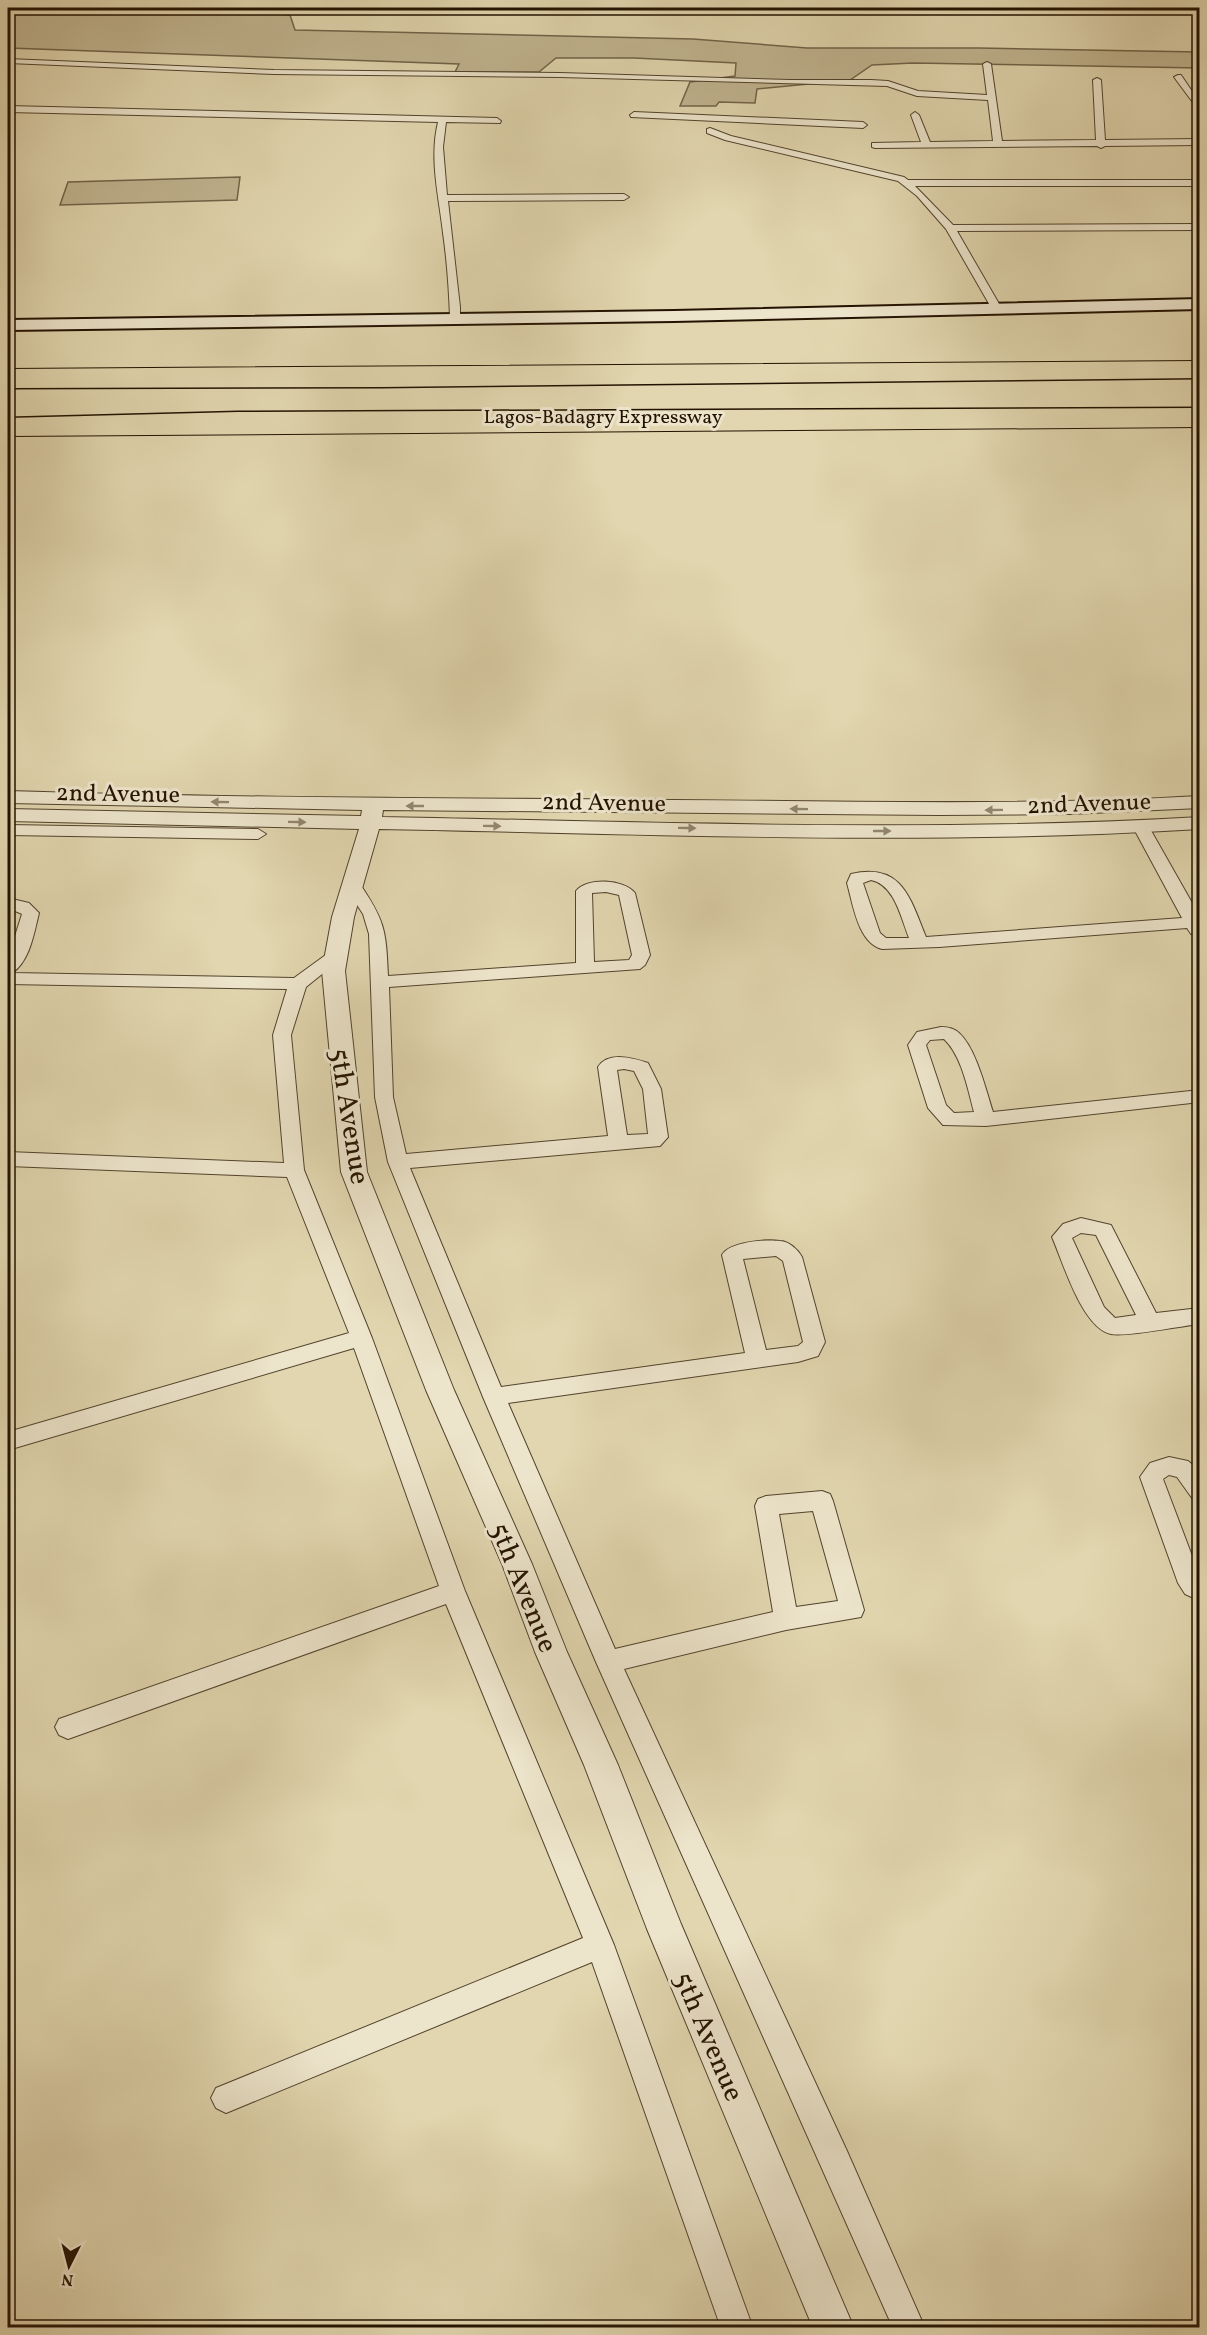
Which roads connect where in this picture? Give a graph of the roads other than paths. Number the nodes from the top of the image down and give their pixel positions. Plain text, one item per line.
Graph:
1 (8, 61) edge
2 (987, 64) dead end
3 (1178, 77) dead end
4 (1097, 80) dead end
5 (990, 98) junction
6 (68, 102) dead end
7 (8, 109) edge
8 (60, 110) junction
9 (1200, 110) edge
10 (634, 114) dead end
11 (915, 115) dead end
12 (443, 118) junction
13 (497, 121) dead end
14 (710, 131) dead end
15 (1200, 142) edge
16 (926, 144) junction
17 (998, 144) junction
18 (875, 145) junction
19 (1101, 145) junction
20 (882, 154) dead end
21 (888, 162) dead end
22 (903, 181) junction
23 (1200, 183) edge
24 (624, 197) dead end
25 (444, 198) junction
26 (1200, 227) edge
27 (950, 228) junction
28 (1200, 304) edge
29 (998, 309) junction
30 (455, 317) junction
31 (8, 325) edge
32 (1200, 366) edge
33 (1200, 372) edge
34 (8, 374) edge
35 (8, 382) edge
36 (1200, 414) edge
37 (1200, 421) edge
38 (8, 424) edge
39 (8, 430) edge
40 (8, 797) edge
41 (1200, 802) edge
42 (8, 815) edge
43 (372, 815) junction
44 (1200, 823) edge
45 (1141, 827) junction
46 (8, 830) edge
47 (258, 834) dead end
48 (352, 885) junction
49 (8, 903) edge
50 (1197, 926) edge
51 (920, 943) junction
52 (333, 958) junction
53 (585, 968) junction
54 (8, 969) edge
55 (8, 979) edge
56 (379, 982) junction
57 (298, 984) junction
58 (1200, 1096) edge
59 (986, 1119) junction
60 (619, 1142) dead end
61 (8, 1159) edge
62 (398, 1162) junction
63 (294, 1170) junction
64 (1200, 1316) edge
65 (1150, 1322) junction
66 (361, 1338) junction
67 (757, 1359) junction
68 (494, 1396) junction
69 (8, 1441) edge
70 (1200, 1491) edge
71 (453, 1591) junction
72 (1200, 1591) edge
73 (786, 1619) junction
74 (608, 1662) junction
75 (68, 1727) dead end
76 (600, 1945) junction
77 (226, 2098) dead end
78 (737, 2328) edge
79 (834, 2328) edge
80 (909, 2328) edge

1 - 5 street
2 - 5 street
3 - 9 street
4 - 19 street
5 - 17 street
6 - 8 street
7 - 8 street
8 - 12 street
10 - 18 street
11 - 16 street
12 - 13 street
12 - 25 street
14 - 22 street
15 - 19 street
16 - 17 street
16 - 18 street
17 - 19 street
18 - 20 street
21 - 22 street
22 - 23 street
22 - 27 street
24 - 25 street
25 - 30 street
26 - 27 street
27 - 29 street
28 - 29 main road
29 - 30 main road
30 - 31 main road
32 - 34 main road, Lagos-Badagry Expressway
33 - 35 highway, Lagos-Badagry Expressway
36 - 38 highway, Lagos-Badagry Expressway
37 - 39 main road, Lagos-Badagry Expressway
43 -> 40 street, 2nd Avenue
41 -> 43 street, 2nd Avenue
42 -> 43 street, 2nd Avenue
43 -> 45 street, 2nd Avenue
43 - 48 street, 5th Avenue
44 - 45 street, 2nd Avenue
45 - 50 street
46 - 47 street
48 - 52 street, 5th Avenue
48 - 56 street
49 - 54 street
50 - 51 street
51 - 51 street
52 - 57 street
52 - 79 street, 5th Avenue
53 - 53 street
53 - 56 street
55 - 57 street
56 - 62 street
57 - 63 street
58 - 59 street
59 - 59 street
60 - 62 street
61 - 63 street
62 - 68 street
63 - 66 street
64 - 65 street
65 - 65 street
66 - 69 street
66 - 71 street
67 - 67 street
67 - 68 street
68 - 74 street
70 - 72 street
71 - 75 street
71 - 76 street
73 - 73 street
73 - 74 street
74 - 80 street
76 - 77 street
76 - 78 street

